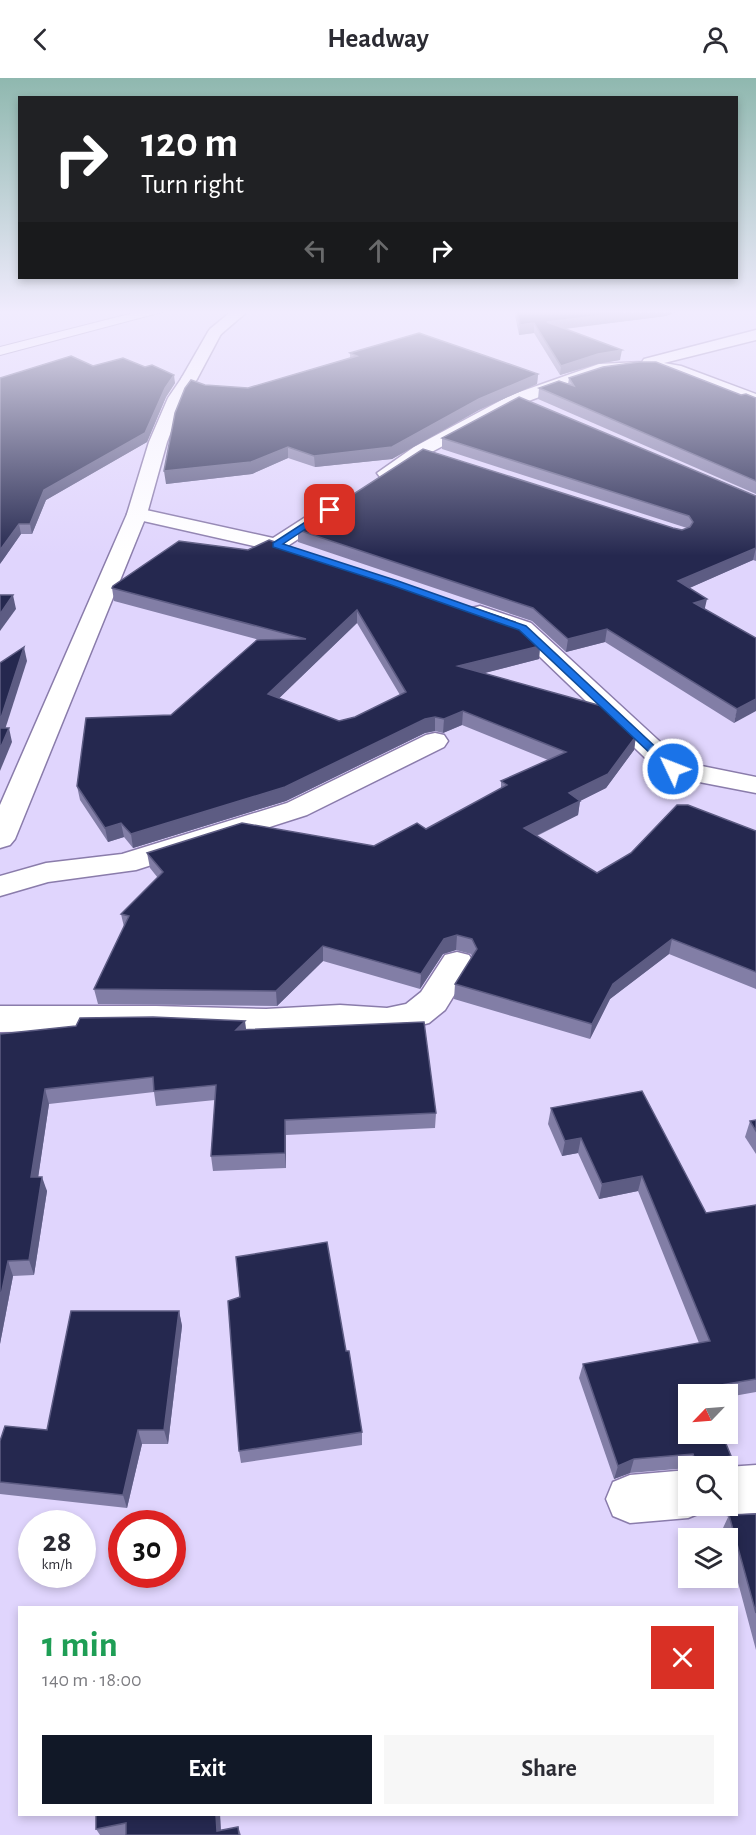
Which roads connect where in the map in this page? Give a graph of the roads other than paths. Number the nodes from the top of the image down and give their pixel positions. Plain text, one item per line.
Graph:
1 (180, 392) edge
2 (536, 392) edge
3 (735, 392) edge
4 (517, 399) junction
5 (756, 400) edge
6 (539, 409) edge
7 (420, 451) junction
8 (442, 459) edge
9 (372, 483) edge
10 (353, 495) edge
11 (137, 514) junction
12 (276, 545) junction
13 (308, 555) edge
14 (459, 605) edge
15 (435, 741) dead end
16 (756, 785) edge
17 (0, 839) edge
18 (0, 886) edge
19 (457, 963) dead end
20 (0, 1019) edge
21 (756, 1489) edge
22 (738, 1490) edge
23 (678, 1495) edge
24 (630, 1499) dead end

1 - 11 street
2 - 4 street
3 - 5 street
4 - 6 street
4 - 7 street
7 - 8 street
7 - 9 street
10 - 12 street
11 - 12 street
11 - 17 street
12 - 13 street
14 - 16 street
15 - 18 street
19 - 20 street
21 - 22 street
23 - 24 street

